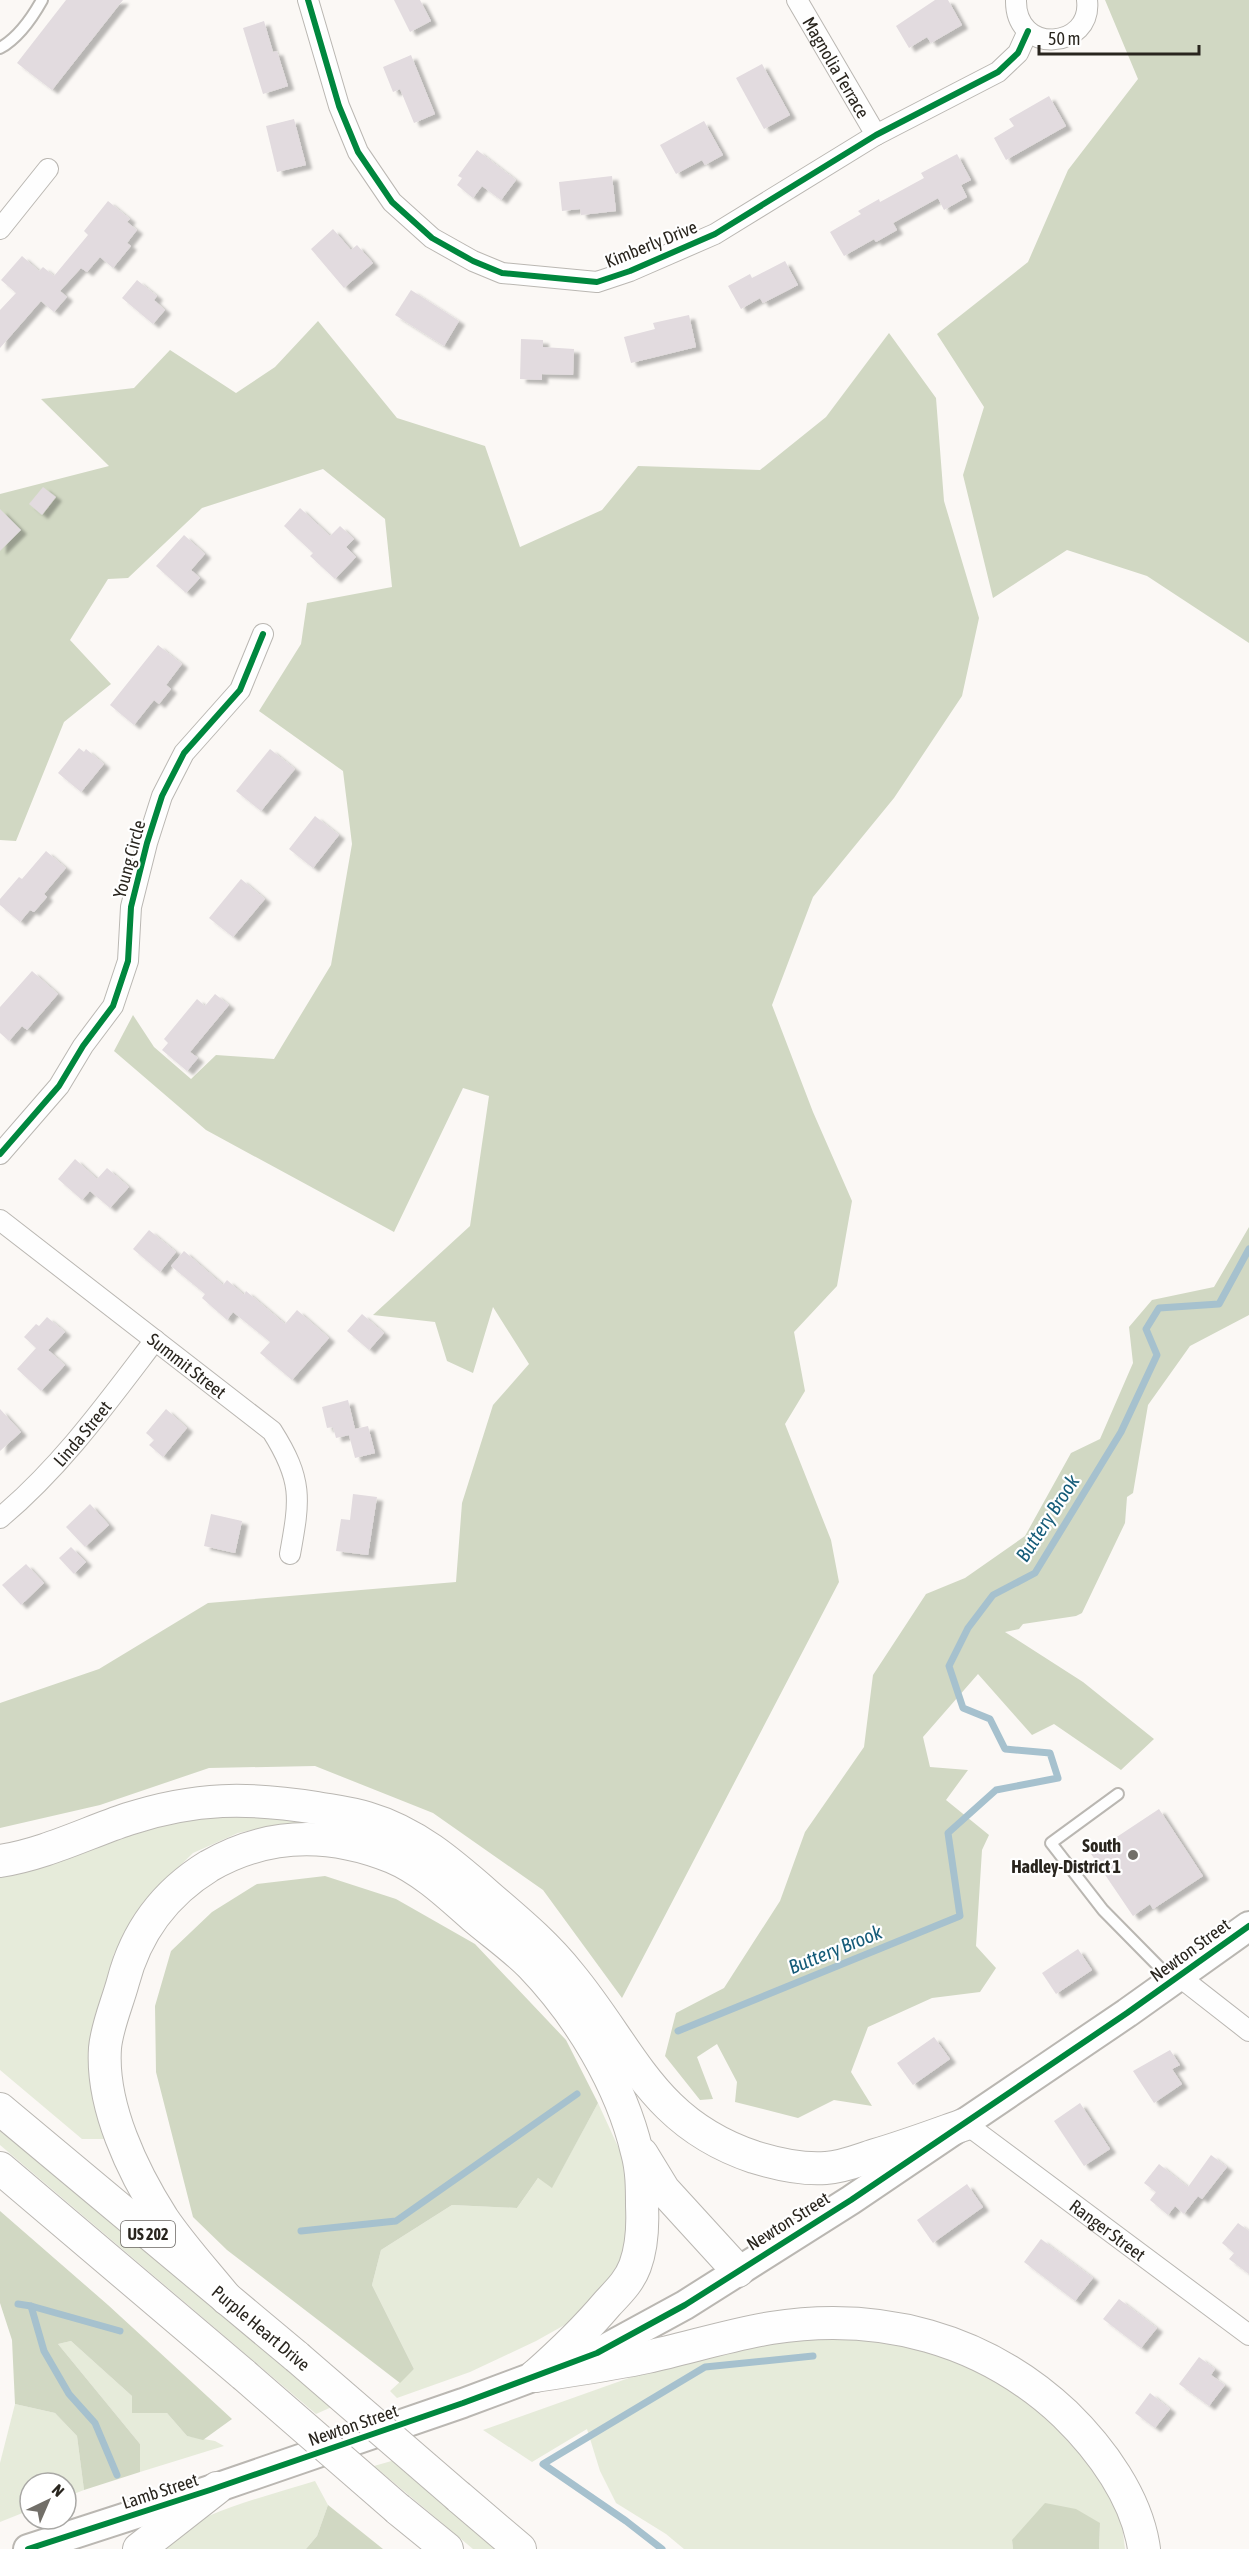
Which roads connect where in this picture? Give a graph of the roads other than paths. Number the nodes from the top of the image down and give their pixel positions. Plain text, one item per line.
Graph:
1 (42, 0) edge
2 (308, 0) edge
3 (797, 0) edge
4 (1016, 0) edge
5 (1087, 0) edge
6 (1028, 31) junction
7 (0, 48) edge
8 (876, 135) junction
9 (48, 170) dead end
10 (0, 229) edge
11 (262, 634) dead end
12 (0, 1154) edge
13 (0, 1220) edge
14 (155, 1340) junction
15 (0, 1518) edge
16 (290, 1554) dead end
17 (1118, 1794) dead end
18 (0, 1861) edge
19 (1249, 1926) edge
20 (1177, 1979) junction
21 (1249, 2031) edge
22 (0, 2109) edge
23 (966, 2124) junction
24 (634, 2140) junction
25 (0, 2168) edge
26 (738, 2271) junction
27 (227, 2299) junction
28 (1249, 2335) edge
29 (535, 2376) junction
30 (299, 2459) joint
31 (217, 2488) junction
32 (509, 2540) edge
33 (28, 2549) edge
34 (140, 2549) edge
35 (447, 2549) edge
36 (532, 2549) edge
37 (1144, 2549) edge

1 - 7 lane
2 - 8 street, Kimberly Drive
3 - 8 street, Magnolia Terrace
4 - 6 street
5 - 6 street
6 - 8 street, Kimberly Drive
9 - 10 street
11 - 12 street, Young Circle
13 - 14 street, Summit Street
14 - 15 street, Linda Street
14 - 16 street, Summit Street
17 - 20 lane
18 - 23 main road
19 - 20 main road, Newton Street
20 - 21 street
20 - 23 main road, Newton Street
22 - 27 main road, Purple Heart Drive / US 202
23 - 26 main road, Newton Street
23 - 28 street, Ranger Street
24 - 26 main road
24 - 27 main road
24 - 29 main road
25 - 35 main road, US 202, bridge
26 - 29 main road, Newton Street
27 - 32 main road, Purple Heart Drive / US 202, bridge
29 - 30 main road, Newton Street
29 - 37 main road
30 - 31 main road, Lamb Street
31 - 33 main road, Lamb Street
31 - 34 main road
32 - 36 main road, Purple Heart Drive

